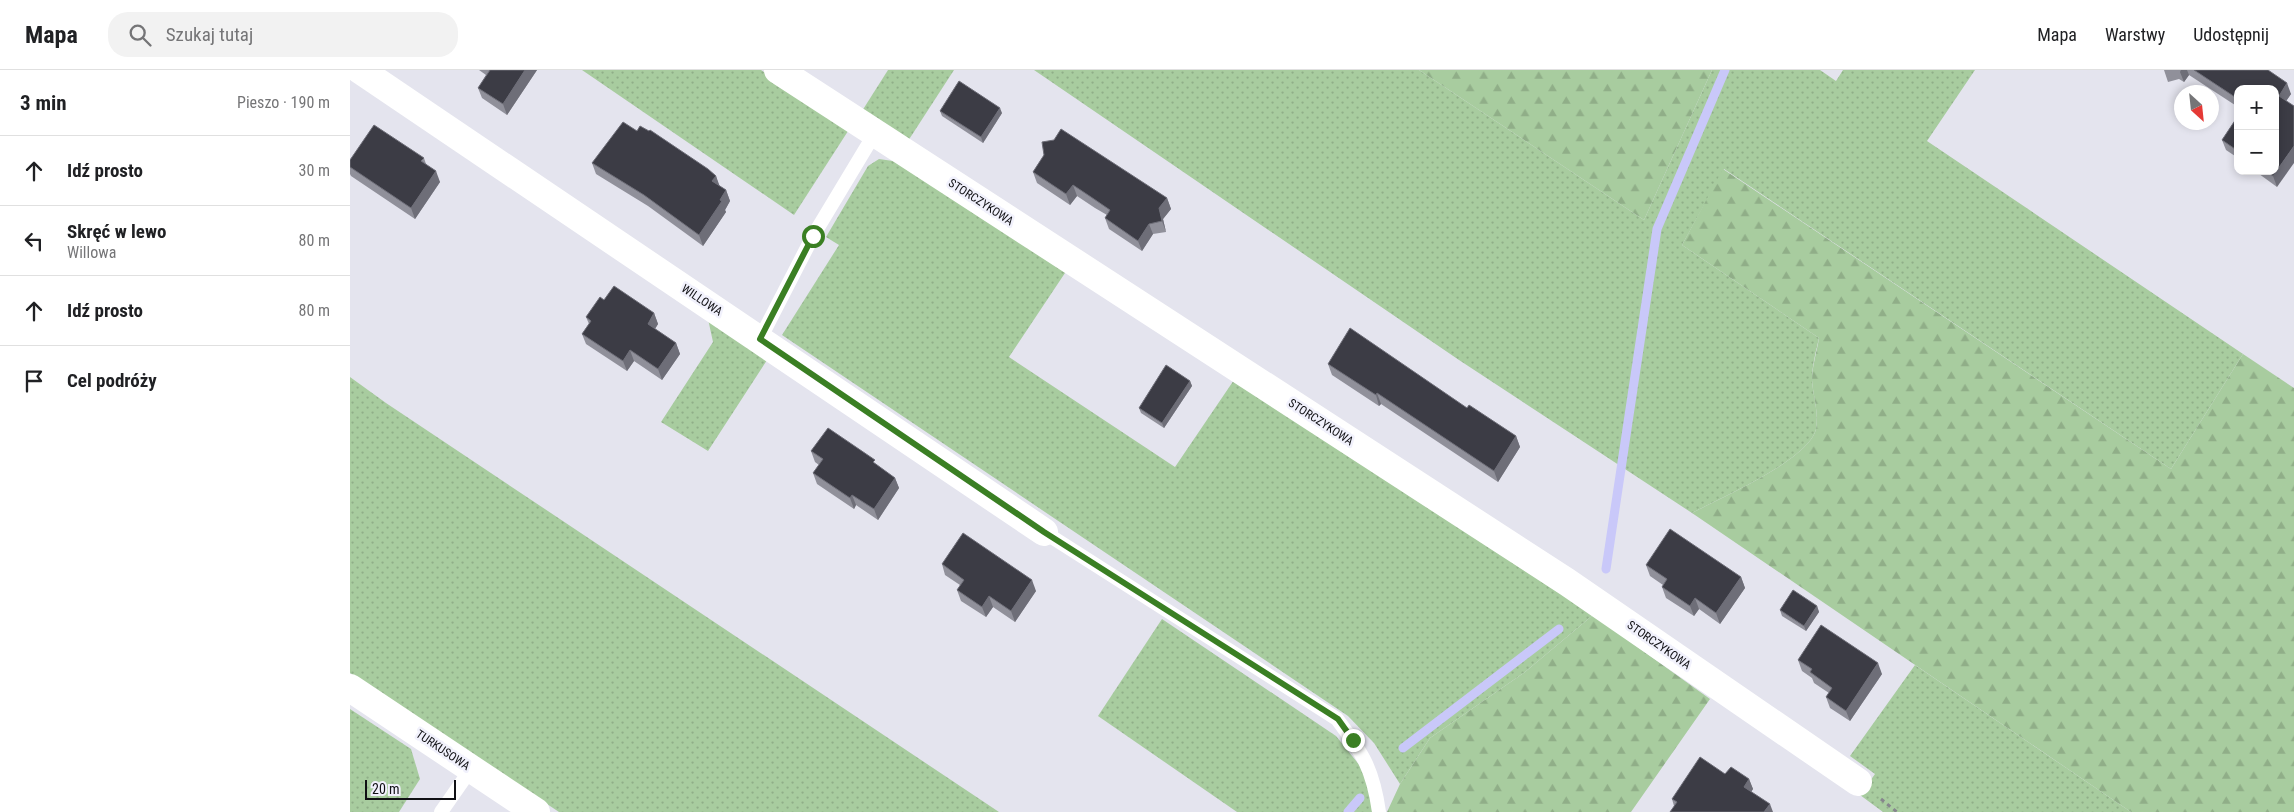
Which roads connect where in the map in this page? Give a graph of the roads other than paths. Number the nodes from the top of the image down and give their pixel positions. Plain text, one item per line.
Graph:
1 (360, 70) edge
2 (778, 70) edge
3 (875, 133) junction
4 (760, 339) junction
5 (1044, 532) joint
6 (350, 688) edge
7 (471, 769) junction
8 (1858, 782) dead end
9 (441, 812) edge
10 (536, 812) edge
11 (1380, 812) edge

1 - 4 street, WILLOWA
2 - 3 street, STORCZYKOWA
3 - 4 lane
3 - 8 street, STORCZYKOWA
4 - 5 street, WILLOWA
5 - 11 lane
6 - 7 street, TURKUSOWA
7 - 9 lane
7 - 10 street, TURKUSOWA

